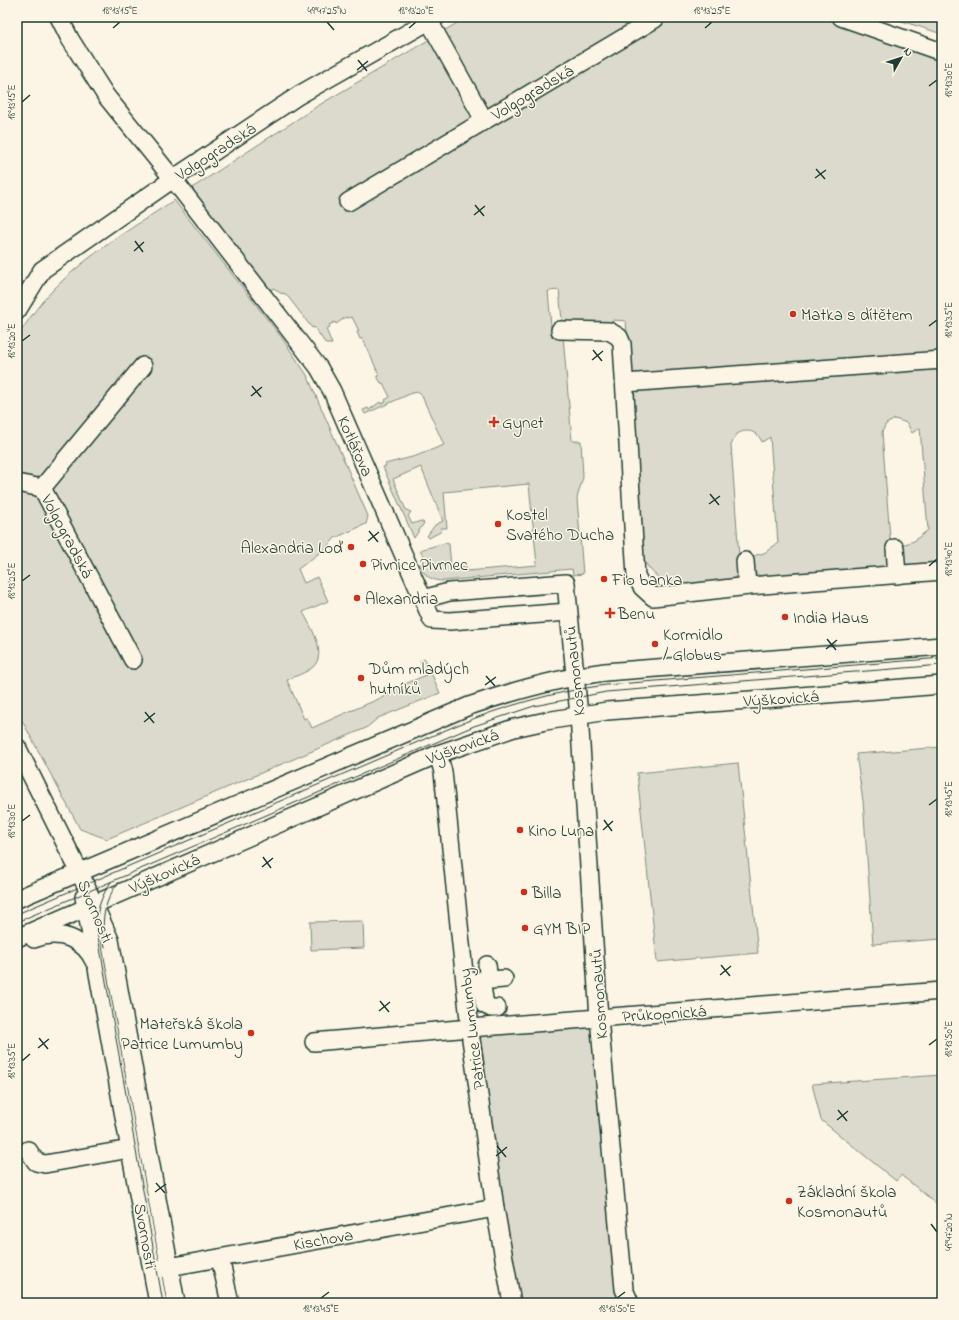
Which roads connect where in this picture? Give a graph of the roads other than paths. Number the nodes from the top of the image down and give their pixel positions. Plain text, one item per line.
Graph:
1 (59, 17) edge
2 (841, 17) edge
3 (432, 19) edge
4 (655, 19) dead end
5 (942, 52) edge
6 (484, 120) junction
7 (173, 179) junction
8 (348, 202) dead end
9 (17, 311) edge
10 (560, 330) dead end
11 (942, 360) edge
12 (143, 366) dead end
13 (625, 383) junction
14 (17, 483) edge
15 (42, 488) junction
16 (895, 548) dead end
17 (745, 561) dead end
18 (942, 571) edge
19 (897, 574) junction
20 (747, 586) junction
21 (423, 599) junction
22 (568, 612) junction
23 (942, 646) edge
24 (133, 660) dead end
25 (574, 676) junction
26 (942, 686) edge
27 (579, 715) junction
28 (17, 747) edge
29 (438, 754) junction
30 (80, 873) junction
31 (123, 891) junction
32 (17, 898) edge
33 (91, 906) junction
34 (17, 938) edge
35 (110, 940) junction
36 (17, 943) edge
37 (98, 969) junction
38 (485, 978) junction
39 (942, 991) edge
40 (586, 1001) dead end
41 (498, 1008) dead end
42 (600, 1018) junction
43 (470, 1028) junction
44 (314, 1042) dead end
45 (130, 1149) junction
46 (26, 1155) edge
47 (494, 1208) junction
48 (220, 1258) junction
49 (169, 1267) junction
50 (152, 1271) junction
51 (158, 1303) edge
52 (176, 1303) edge
53 (230, 1303) edge
54 (512, 1303) edge
55 (630, 1303) edge

1 - 7 street, Kotlářova
2 - 5 street
3 - 6 street
3 - 7 street, Volgogradská
4 - 6 street, Volgogradská
6 - 8 street, Volgogradská
7 - 9 street, Volgogradská
7 - 21 street, Kotlářova
10 - 13 street
11 - 13 street
12 - 15 street, Volgogradská
13 - 20 street
14 - 15 street
15 - 24 street, Volgogradská
16 - 19 street
17 - 20 street
18 - 19 street
19 - 20 street
21 - 22 street, Kotlářova
21 - 22 street, Kosmonautů
22 - 25 street, Kosmonautů
23 - 25 street, Výškovická
25 - 27 street, Kosmonautů
25 - 30 street, Výškovická
26 - 27 street, Výškovická
27 - 29 street, Výškovická
27 - 42 street, Kosmonautů
28 - 30 street
29 - 31 street, Výškovická
29 - 38 street, Patrice Lumumby
30 - 32 street, Výškovická
30 - 33 street, Svornosti
31 - 33 street, Výškovická
31 - 35 street
33 - 34 street, Výškovická
33 - 35 street, Svornosti
33 - 37 street, Svornosti
35 - 49 street, Svornosti
36 - 37 street
37 - 45 street, Svornosti
38 - 41 street
38 - 43 street, Patrice Lumumby
39 - 42 street, Průkopnická
40 - 42 street
42 - 43 street, Průkopnická
42 - 55 street, Kosmonautů
43 - 44 street, Průkopnická
43 - 47 street, Patrice Lumumby
45 - 46 street
45 - 50 street, Svornosti
47 - 48 street, Kischova
47 - 54 street, Patrice Lumumby
48 - 49 street, Kischova
48 - 53 street
49 - 50 street, Kischova
49 - 52 street, Svornosti
50 - 51 street, Svornosti

